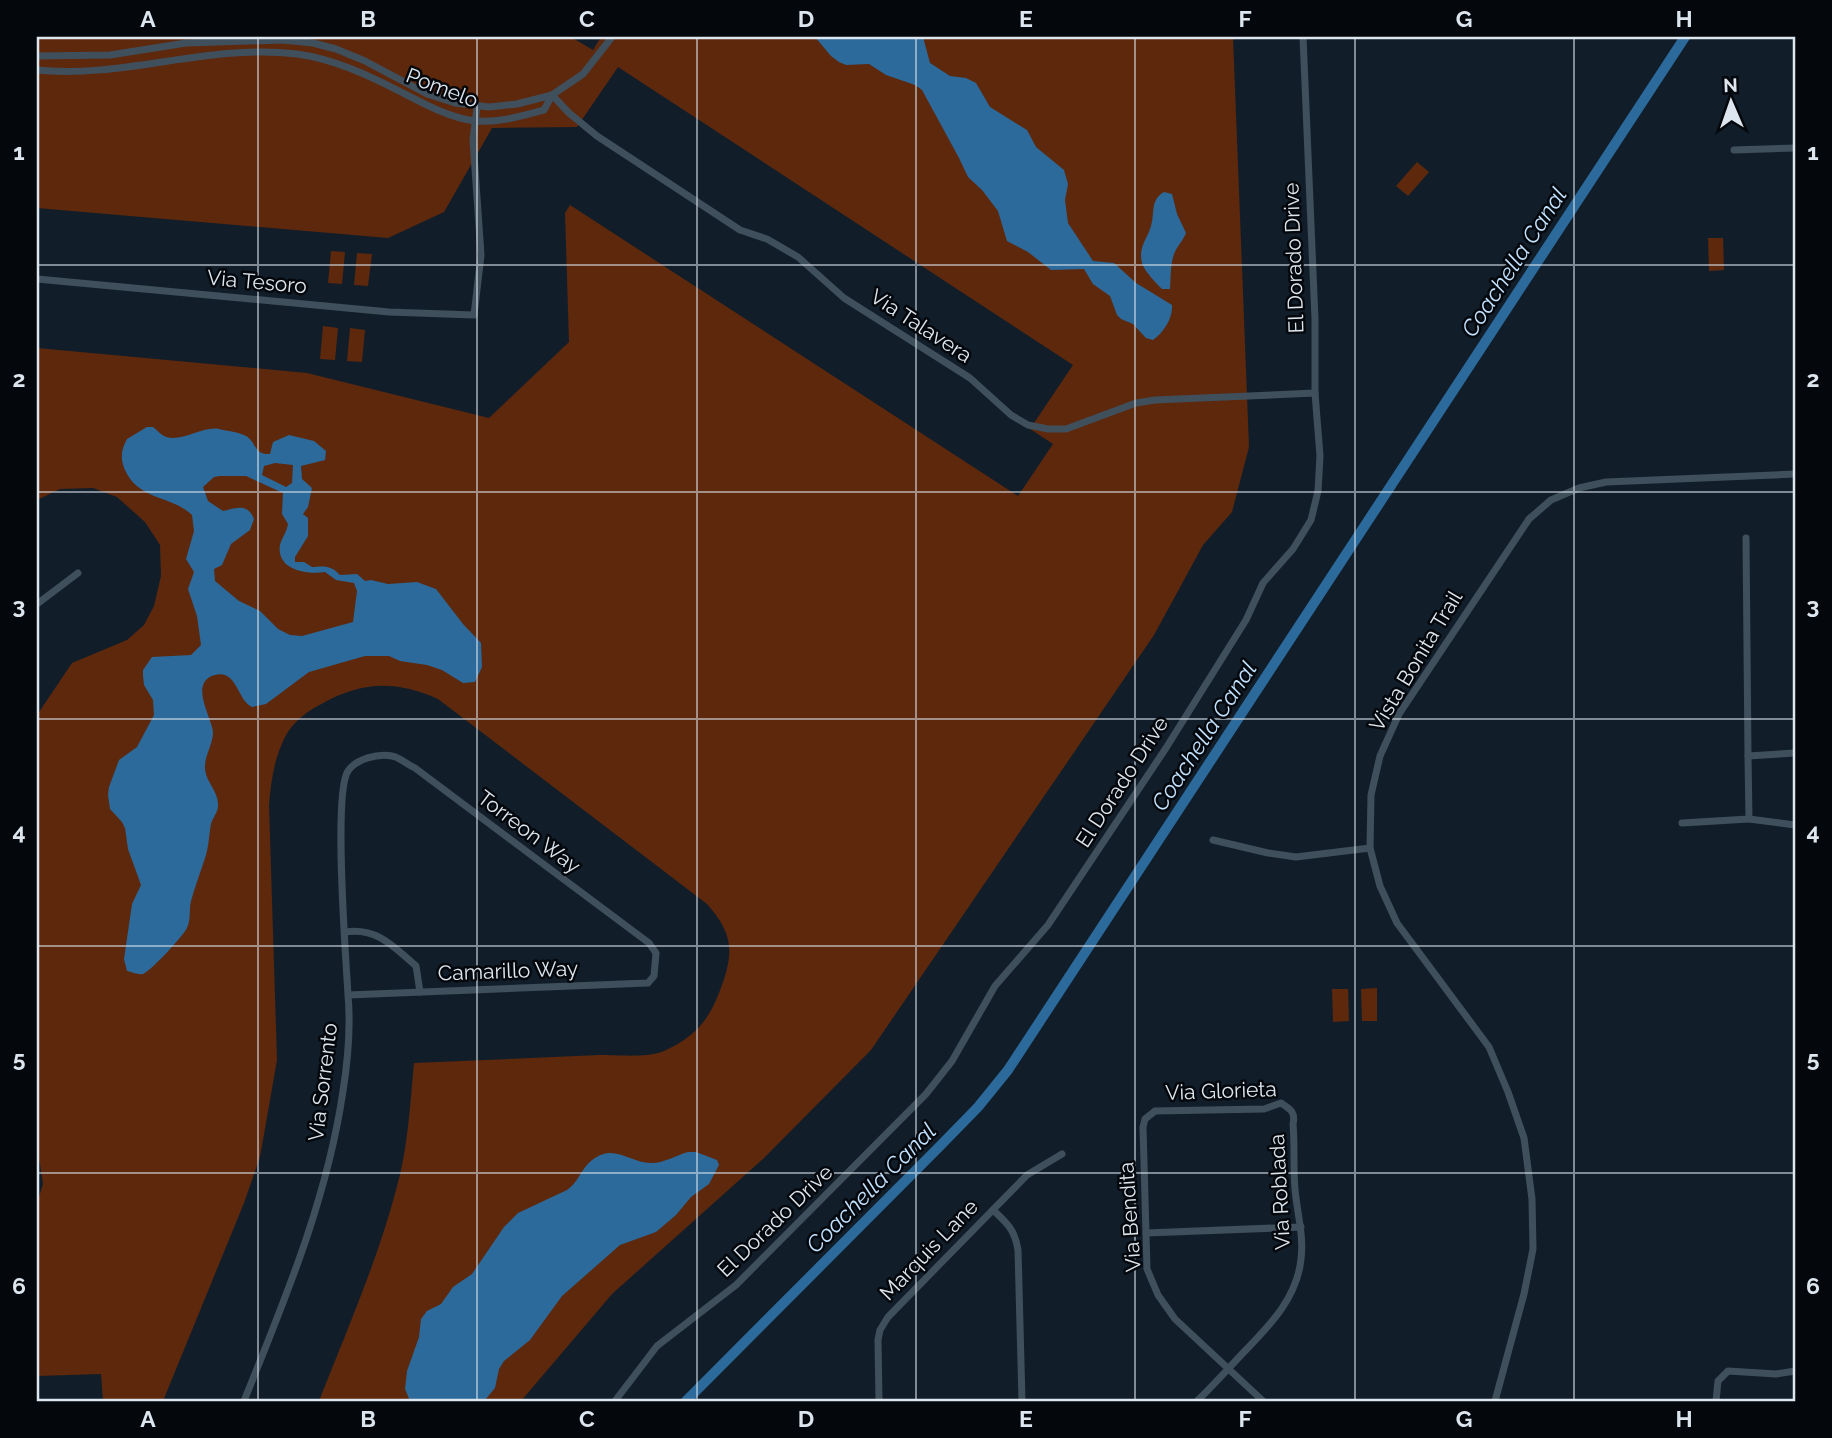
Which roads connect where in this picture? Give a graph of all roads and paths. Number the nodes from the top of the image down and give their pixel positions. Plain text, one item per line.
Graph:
1 (612, 37) edge
2 (1303, 37) edge
3 (37, 57) edge
4 (37, 70) edge
5 (552, 95) junction
6 (477, 107) junction
7 (475, 121) junction
8 (1795, 148) edge
9 (1734, 150) dead end
10 (37, 279) edge
11 (1315, 393) junction
12 (1795, 474) edge
13 (1746, 538) dead end
14 (78, 573) dead end
15 (37, 604) edge
16 (1795, 753) edge
17 (1748, 756) junction
18 (361, 760) joint
19 (1749, 819) junction
20 (1682, 823) dead end
21 (1795, 825) edge
22 (1213, 840) dead end
23 (1370, 848) junction
24 (345, 932) junction
25 (657, 964) joint
26 (420, 992) junction
27 (348, 995) junction
28 (1293, 1112) joint
29 (1150, 1114) joint
30 (1062, 1154) dead end
31 (993, 1210) junction
32 (1301, 1227) junction
33 (1146, 1233) junction
34 (1228, 1368) junction
35 (1795, 1371) edge
36 (244, 1401) edge
37 (615, 1401) edge
38 (879, 1401) edge
39 (1022, 1401) edge
40 (1198, 1401) edge
41 (1264, 1401) edge
42 (1495, 1401) edge
43 (1716, 1401) edge

1 - 5 street
2 - 11 street, El Dorado Drive
3 - 6 street, Pomelo
4 - 7 street, Pomelo
5 - 6 street, Pomelo
5 - 7 street, Pomelo
5 - 11 street, Via Talavera
6 - 7 street
7 - 10 street, Via Tesoro
8 - 9 street
11 - 37 street, El Dorado Drive
12 - 23 street, Vista Bonita Trail
13 - 17 street
14 - 15 street
16 - 17 street
17 - 19 street
18 - 24 street, Via Sorrento
18 - 25 street, Torreon Way
19 - 20 street
19 - 21 street
22 - 23 street
23 - 42 street, Vista Bonita Trail
24 - 26 street
24 - 27 street, Via Sorrento
25 - 26 street, Camarillo Way
26 - 27 street, Camarillo Way
27 - 36 street, Via Sorrento
28 - 29 street, Via Glorieta
28 - 32 street, Via Roblada
29 - 33 street, Via Bendita
30 - 31 street, Marquis Lane
31 - 38 street, Marquis Lane
31 - 39 street
32 - 33 street
32 - 34 street, Via Roblada
33 - 34 street, Via Bendita
34 - 40 street, Via Roblada
34 - 41 street, Via Bendita
35 - 43 street

